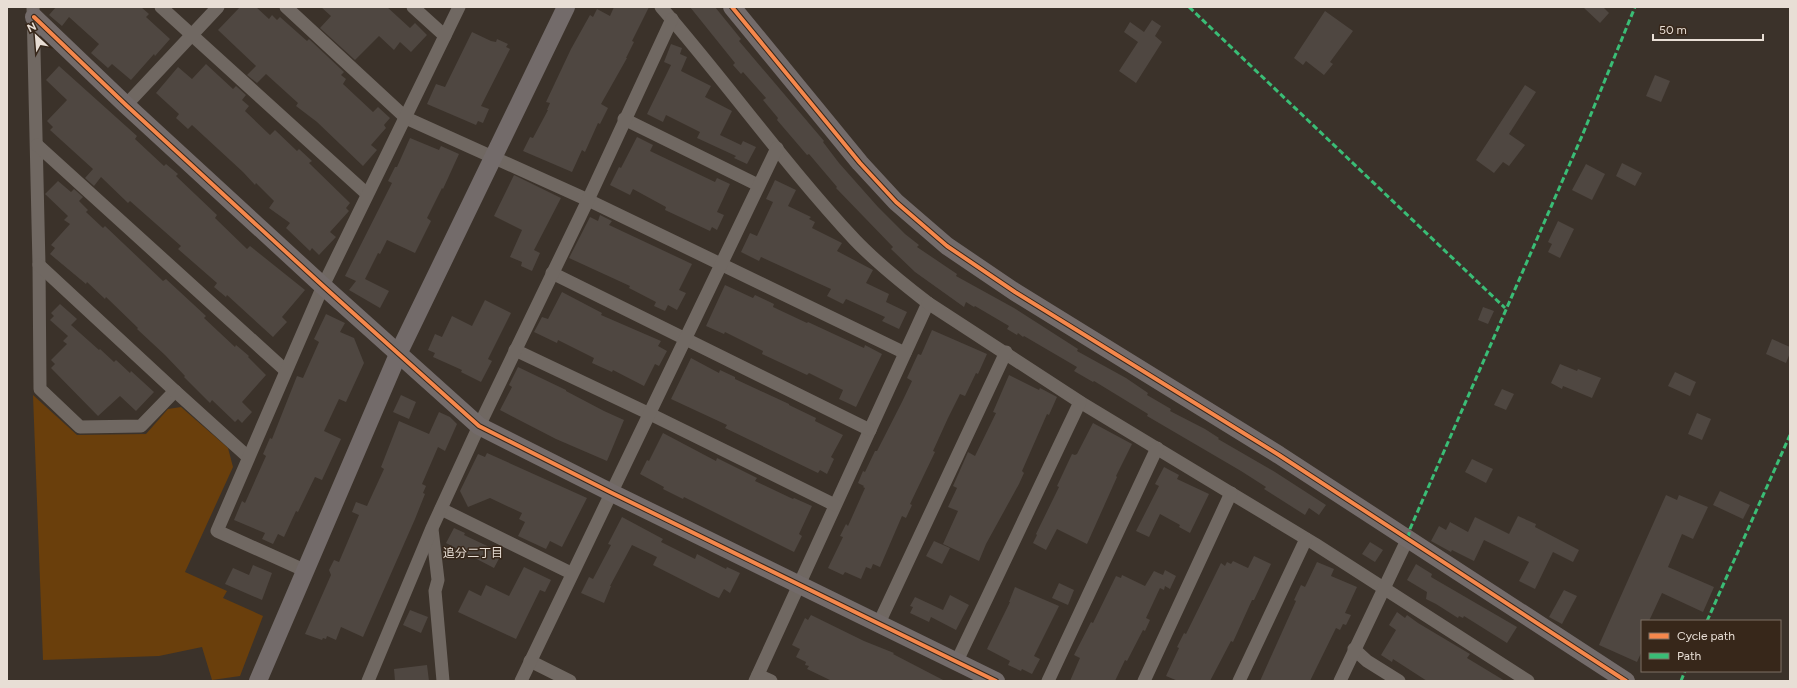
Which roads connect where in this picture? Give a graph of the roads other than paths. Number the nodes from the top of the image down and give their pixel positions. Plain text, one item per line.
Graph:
1 (161, 7) edge
2 (218, 7) edge
3 (286, 7) edge
4 (413, 7) edge
5 (459, 7) edge
6 (566, 7) edge
7 (662, 7) edge
8 (732, 7) edge
9 (34, 12) edge
10 (672, 19) junction
11 (192, 36) junction
12 (445, 36) junction
13 (126, 105) junction
14 (406, 118) junction
15 (624, 119) junction
16 (37, 145) junction
17 (777, 148) junction
18 (493, 158) junction
19 (758, 185) junction
20 (366, 194) junction
21 (588, 200) junction
22 (39, 265) junction
23 (722, 265) junction
24 (552, 273) junction
25 (323, 286) junction
26 (928, 303) junction
27 (685, 340) junction
28 (515, 350) junction
29 (399, 352) junction
30 (1006, 352) junction
31 (905, 353) junction
32 (285, 370) junction
33 (175, 391) junction
34 (1080, 402) junction
35 (650, 414) junction
36 (479, 426) junction
37 (870, 430) junction
38 (1157, 448) junction
39 (248, 457) junction
40 (612, 493) junction
41 (1231, 493) junction
42 (835, 505) junction
43 (441, 509) junction
44 (432, 528) junction
45 (1408, 538) junction
46 (1306, 539) junction
47 (306, 571) junction
48 (572, 573) junction
49 (798, 585) junction
50 (1383, 589) junction
51 (879, 624) junction
52 (1354, 649) junction
53 (530, 661) junction
54 (957, 661) junction
55 (756, 678) edge
56 (258, 681) edge
57 (368, 681) edge
58 (443, 681) edge
59 (521, 681) edge
60 (570, 681) edge
61 (771, 681) edge
62 (996, 681) edge
63 (1048, 681) edge
64 (1144, 681) edge
65 (1238, 681) edge
66 (1340, 681) edge
67 (1399, 681) edge
68 (1528, 681) edge
69 (1626, 681) edge

1 - 11 street
2 - 11 street
3 - 14 street
4 - 12 street
5 - 12 street
6 - 18 street
7 - 10 street
8 - 45 street
9 - 13 street
9 - 16 street
10 - 15 street
10 - 17 street
11 - 13 street
11 - 20 street
12 - 14 street
13 - 25 street
14 - 18 street
14 - 20 street
15 - 19 street
15 - 21 street
16 - 22 street
16 - 32 street
17 - 19 street
17 - 26 street
18 - 21 street
18 - 29 street
19 - 23 street
20 - 25 street
21 - 23 street
21 - 24 street
22 - 33 street
22 - 33 street
23 - 27 street
23 - 31 street
24 - 27 street
24 - 28 street
25 - 29 street
25 - 32 street
26 - 30 street
26 - 31 street
27 - 35 street
27 - 37 street
28 - 35 street
28 - 36 street
29 - 36 street
29 - 47 street
30 - 34 street
30 - 51 street
31 - 37 street
32 - 39 street
33 - 39 street
34 - 38 street
34 - 54 street
35 - 40 street
35 - 42 street
36 - 40 street
36 - 43 street
37 - 42 street
38 - 41 street
38 - 63 street
39 - 47 street
40 - 48 street
40 - 49 street
41 - 46 street
41 - 64 street
42 - 49 street
43 - 44 street
43 - 48 street
44 - 57 street
44 - 58 street
45 - 50 street
45 - 69 street
46 - 50 street
46 - 65 street
47 - 56 street
48 - 53 street
49 - 51 street
49 - 55 street
50 - 52 street
50 - 68 street
51 - 54 street
52 - 66 street
52 - 67 street
53 - 59 street
53 - 60 street
54 - 62 street
55 - 61 street

